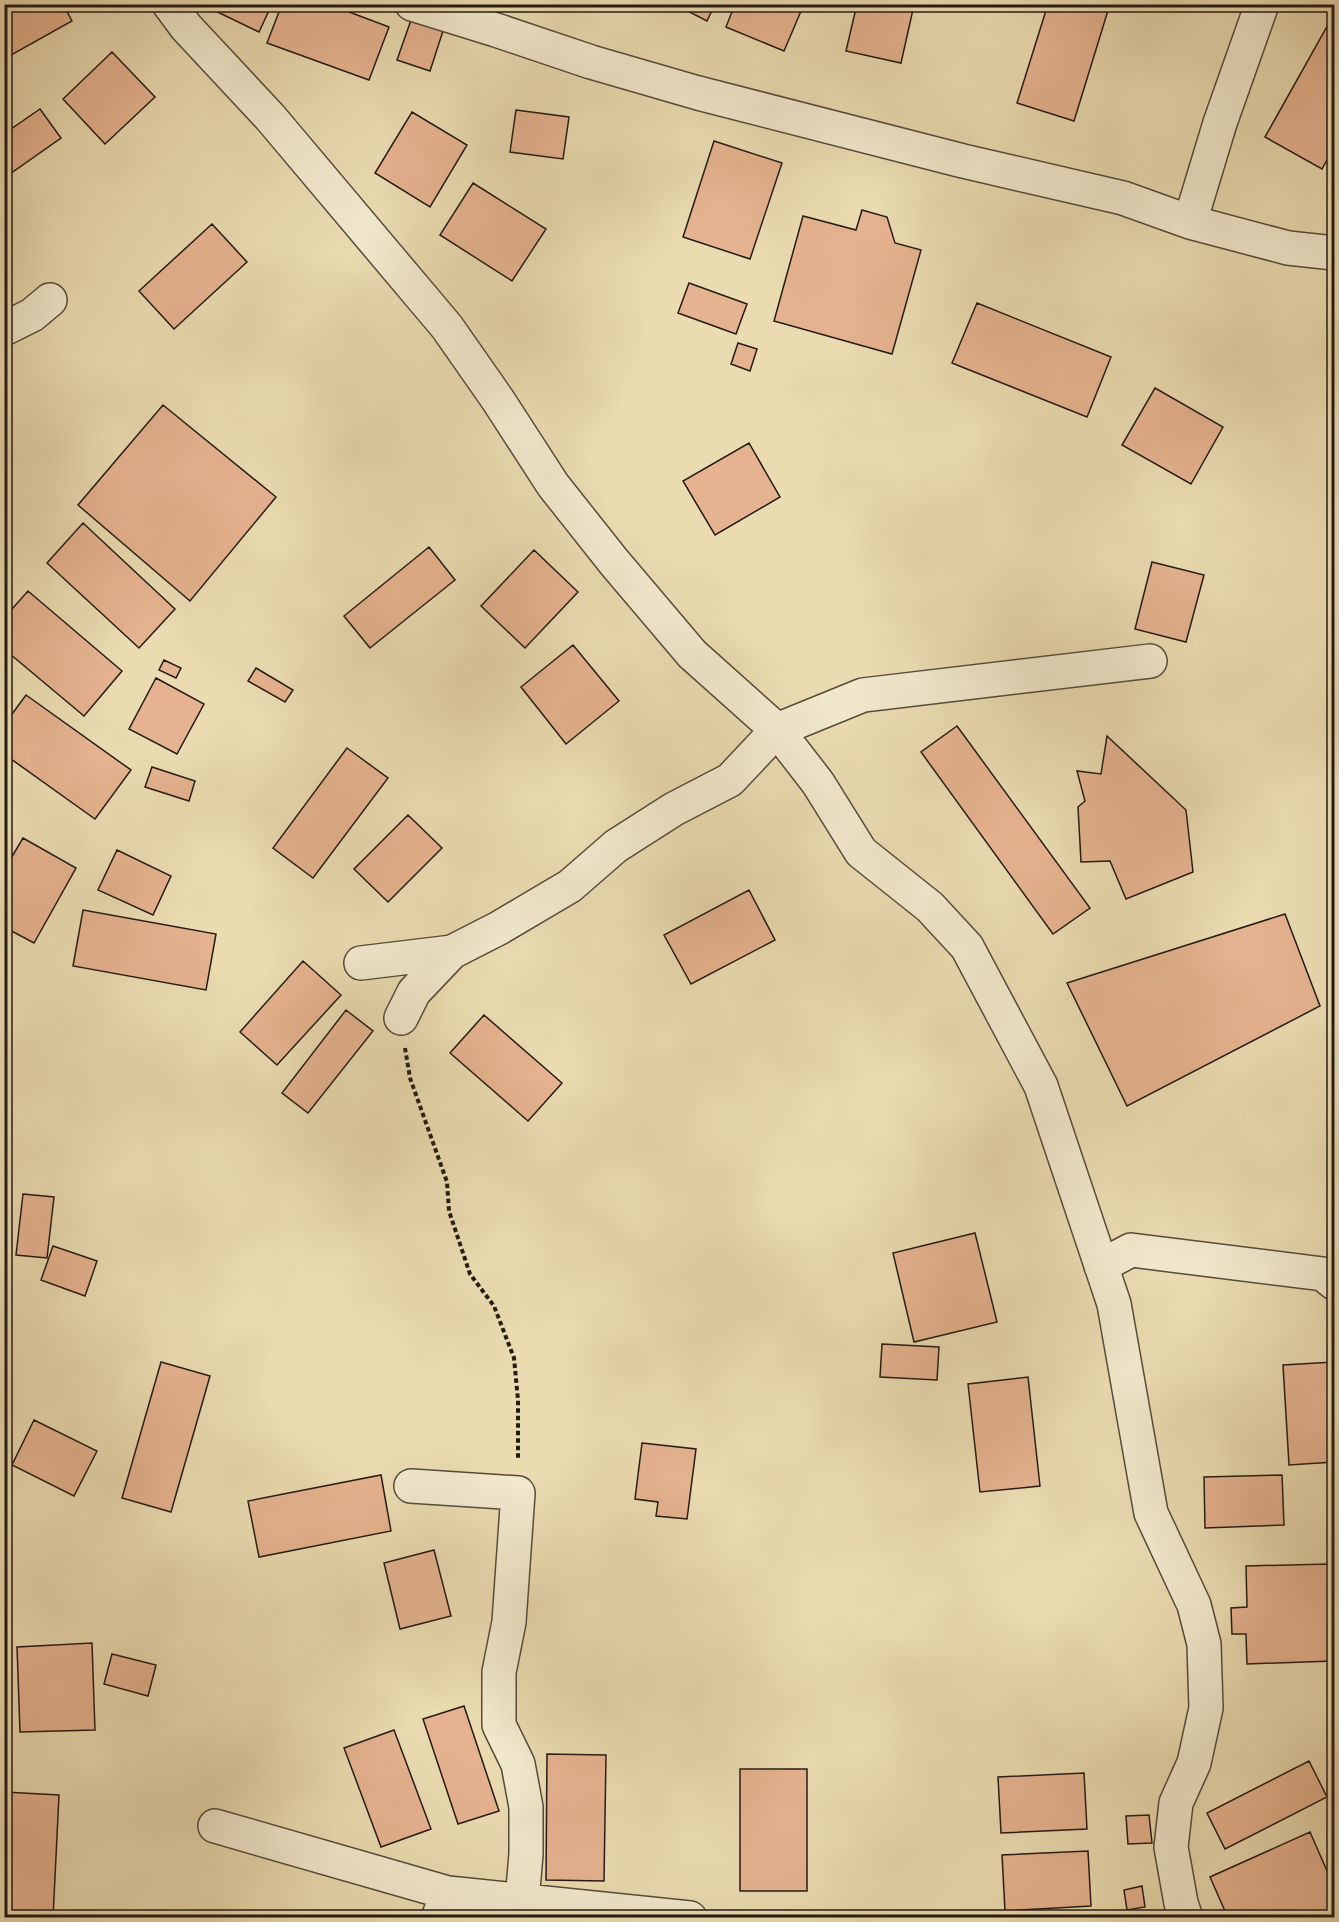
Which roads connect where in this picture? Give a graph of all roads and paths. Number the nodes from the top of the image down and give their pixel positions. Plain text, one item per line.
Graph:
1 (169, 4) edge
2 (412, 4) edge
3 (1262, 4) edge
4 (499, 17) edge
5 (1190, 222) junction
6 (1335, 253) edge
7 (50, 300) dead end
8 (4, 329) edge
9 (1150, 662) dead end
10 (777, 730) junction
11 (452, 952) junction
12 (361, 963) dead end
13 (401, 1018) joint
14 (1101, 1266) junction
15 (1335, 1283) edge
16 (411, 1486) dead end
17 (518, 1493) junction
18 (215, 1826) dead end
19 (522, 1901) junction
20 (443, 1905) edge
21 (690, 1917) edge
22 (1186, 1917) edge

1 - 10 street
2 - 4 street
3 - 5 street
4 - 5 street
5 - 6 street
7 - 8 street
9 - 10 street
10 - 11 street
10 - 14 street
11 - 12 street
11 - 13 street
13 - 17 path
14 - 15 street
14 - 22 street
16 - 17 street
17 - 19 street
18 - 20 street
19 - 20 street
19 - 21 street

